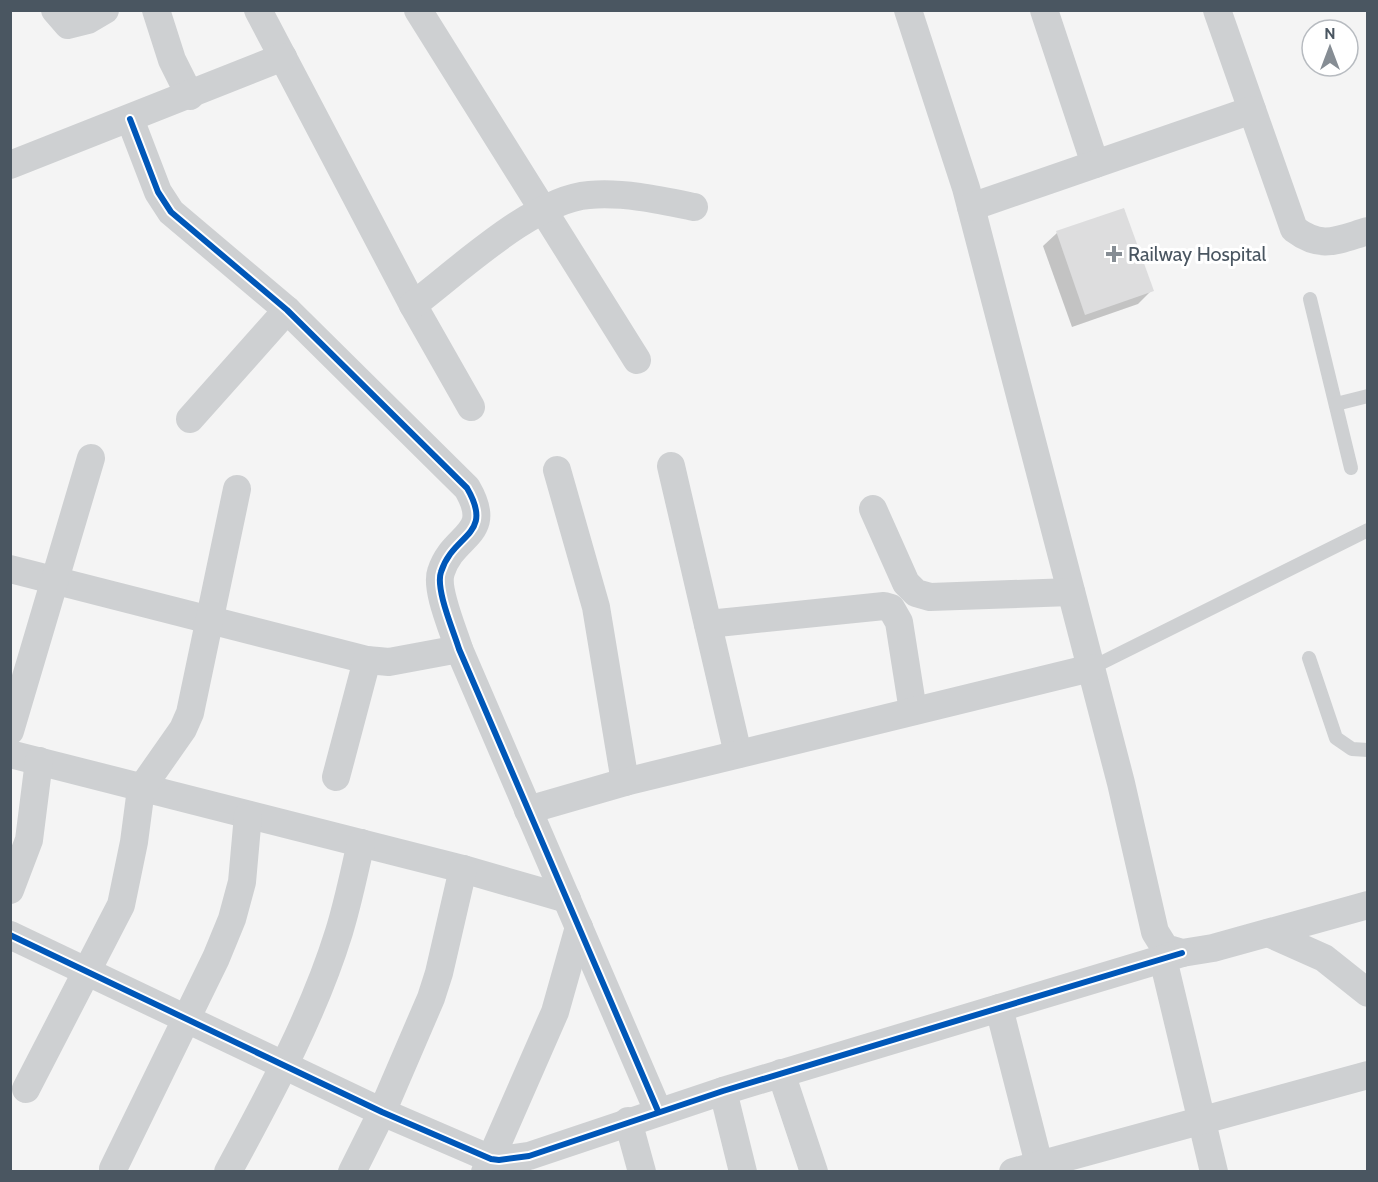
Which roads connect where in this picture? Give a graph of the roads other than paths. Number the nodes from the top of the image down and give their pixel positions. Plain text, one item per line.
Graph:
1 (55, 10) edge
2 (105, 10) edge
3 (156, 10) edge
4 (258, 10) edge
5 (418, 10) edge
6 (908, 10) edge
7 (1044, 10) edge
8 (1217, 10) edge
9 (283, 57) junction
10 (190, 96) junction
11 (1252, 110) junction
12 (130, 119) junction
13 (1095, 164) junction
14 (10, 165) edge
15 (694, 207) dead end
16 (971, 207) junction
17 (542, 210) junction
18 (1368, 231) edge
19 (1310, 299) dead end
20 (413, 305) junction
21 (286, 310) junction
22 (636, 360) dead end
23 (1368, 396) edge
24 (1336, 404) junction
25 (471, 407) dead end
26 (190, 419) dead end
27 (92, 458) dead end
28 (671, 466) dead end
29 (1351, 468) dead end
30 (557, 470) dead end
31 (237, 489) dead end
32 (873, 509) dead end
33 (1368, 530) edge
34 (10, 569) edge
35 (54, 580) junction
36 (1071, 592) junction
37 (211, 621) junction
38 (708, 624) junction
39 (459, 650) junction
40 (1309, 658) dead end
41 (367, 660) junction
42 (1091, 668) junction
43 (912, 711) junction
44 (10, 731) edge
45 (1368, 750) edge
46 (10, 754) edge
47 (738, 754) junction
48 (39, 761) junction
49 (336, 777) dead end
50 (625, 782) junction
51 (141, 789) junction
52 (528, 810) junction
53 (248, 815) junction
54 (361, 843) junction
55 (463, 869) junction
56 (10, 890) edge
57 (567, 899) junction
58 (1368, 904) edge
59 (579, 927) junction
60 (1268, 933) junction
61 (10, 935) edge
62 (1173, 956) junction
63 (89, 972) junction
64 (1368, 993) edge
65 (999, 1008) junction
66 (186, 1018) junction
67 (285, 1066) junction
68 (781, 1073) junction
69 (1368, 1075) edge
70 (26, 1089) dead end
71 (723, 1091) junction
72 (658, 1111) junction
73 (382, 1112) junction
74 (1202, 1120) junction
75 (628, 1121) junction
76 (488, 1165) edge
77 (113, 1169) dead end
78 (1031, 1169) edge
79 (228, 1172) edge
80 (352, 1172) edge
81 (642, 1172) edge
82 (743, 1172) edge
83 (814, 1172) edge
84 (1214, 1172) edge

1 - 2 street
3 - 10 street
4 - 9 street
5 - 17 street
6 - 16 street
7 - 13 street
8 - 11 street
9 - 10 street
9 - 20 street
10 - 12 street
11 - 13 street
11 - 18 street
12 - 14 street
12 - 21 street
13 - 16 street
15 - 17 street
16 - 36 street
17 - 20 street
17 - 22 street
19 - 24 lane
20 - 25 street
21 - 26 street
21 - 39 street
23 - 24 lane
24 - 29 lane
27 - 35 street
28 - 38 street
30 - 50 street
31 - 37 street
32 - 36 street
33 - 42 lane
34 - 35 street
35 - 37 street
35 - 44 street
36 - 42 street
37 - 41 street
37 - 51 street
38 - 43 street
38 - 47 street
39 - 41 street
39 - 52 street
40 - 45 lane
41 - 49 street
42 - 43 street
42 - 62 street
43 - 47 street
46 - 48 street
47 - 50 street
48 - 51 street
48 - 56 street
50 - 52 street
51 - 53 street
51 - 63 street
52 - 57 street
53 - 54 street
53 - 66 street
54 - 55 street
54 - 67 street
55 - 57 street
55 - 73 street
57 - 59 street
58 - 60 street
59 - 72 street
59 - 76 street
60 - 62 street
60 - 64 street
61 - 63 street
62 - 65 street
62 - 74 street
63 - 66 street
63 - 70 street
65 - 68 street
65 - 78 street
66 - 67 street
66 - 77 street
67 - 73 street
67 - 79 street
68 - 71 street
68 - 83 street
69 - 74 street
71 - 72 street
71 - 82 street
72 - 75 street
73 - 76 street
73 - 80 street
74 - 78 street
74 - 84 street
75 - 76 street
75 - 81 street

